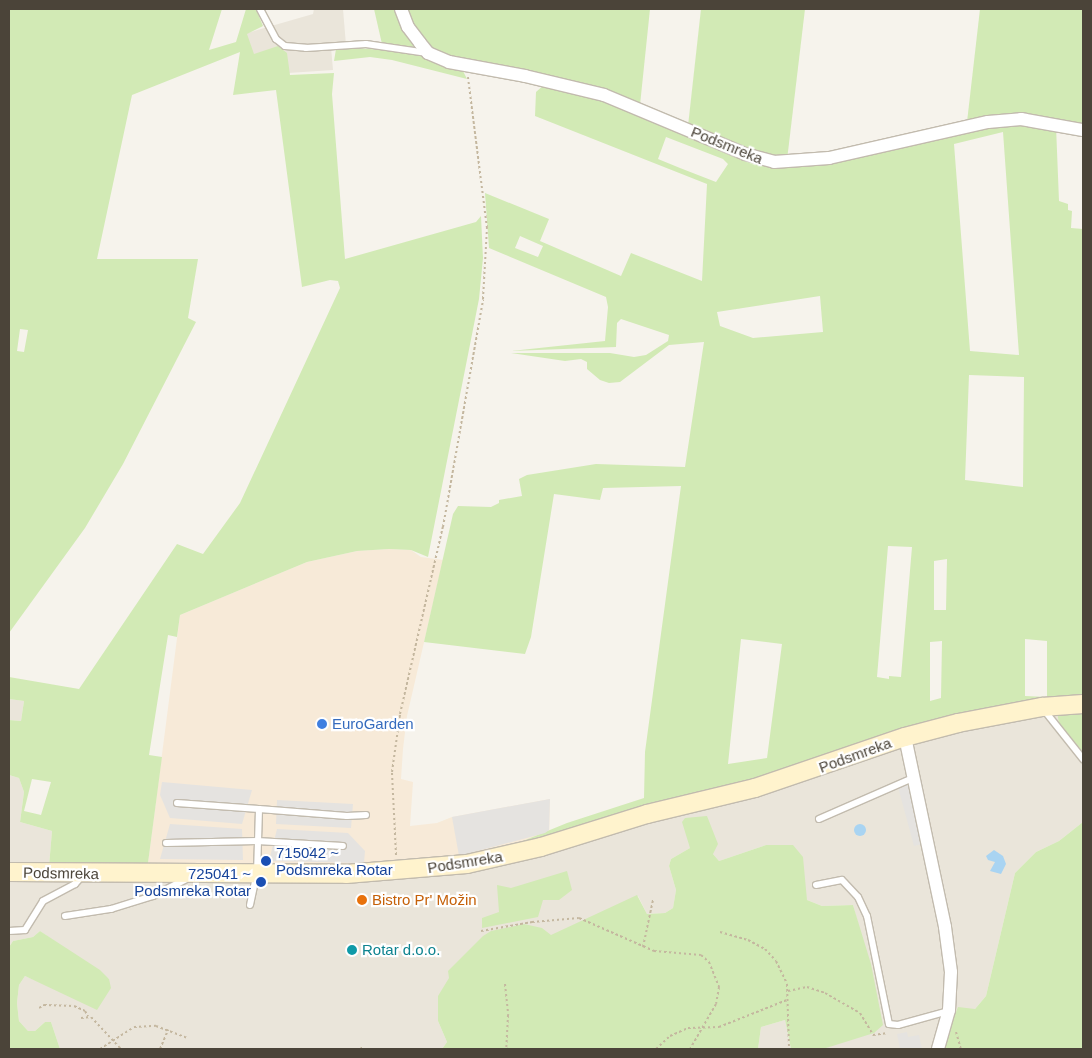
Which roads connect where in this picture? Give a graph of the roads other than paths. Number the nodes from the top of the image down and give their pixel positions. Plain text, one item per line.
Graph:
1 (260, 9) edge
2 (401, 9) edge
3 (428, 53) junction
4 (1083, 130) edge
5 (1083, 704) edge
6 (1042, 707) junction
7 (905, 737) junction
8 (1083, 760) edge
9 (913, 778) junction
10 (178, 803) dead end
11 (259, 809) junction
12 (366, 815) dead end
13 (819, 819) dead end
14 (258, 841) junction
15 (166, 843) dead end
16 (344, 846) dead end
17 (9, 872) edge
18 (206, 872) junction
19 (257, 873) junction
20 (83, 875) junction
21 (816, 885) dead end
22 (250, 905) dead end
23 (65, 916) dead end
24 (9, 931) edge
25 (949, 1010) junction
26 (938, 1049) edge

1 - 3 lane
2 - 3 street
3 - 4 street, Podsmreka
5 - 6 street, Podsmreka
6 - 7 street, Podsmreka
6 - 8 lane
7 - 9 street, Podsmreka
7 - 19 street, Podsmreka
9 - 13 lane
9 - 25 street, Podsmreka
10 - 11 lane
11 - 12 lane
11 - 14 lane
14 - 15 lane
14 - 16 lane
14 - 19 lane
17 - 20 street, Podsmreka
18 - 19 street, Podsmreka
18 - 20 street, Podsmreka
18 - 23 lane
19 - 22 lane
20 - 24 lane
21 - 25 lane
25 - 26 street, Podsmreka

